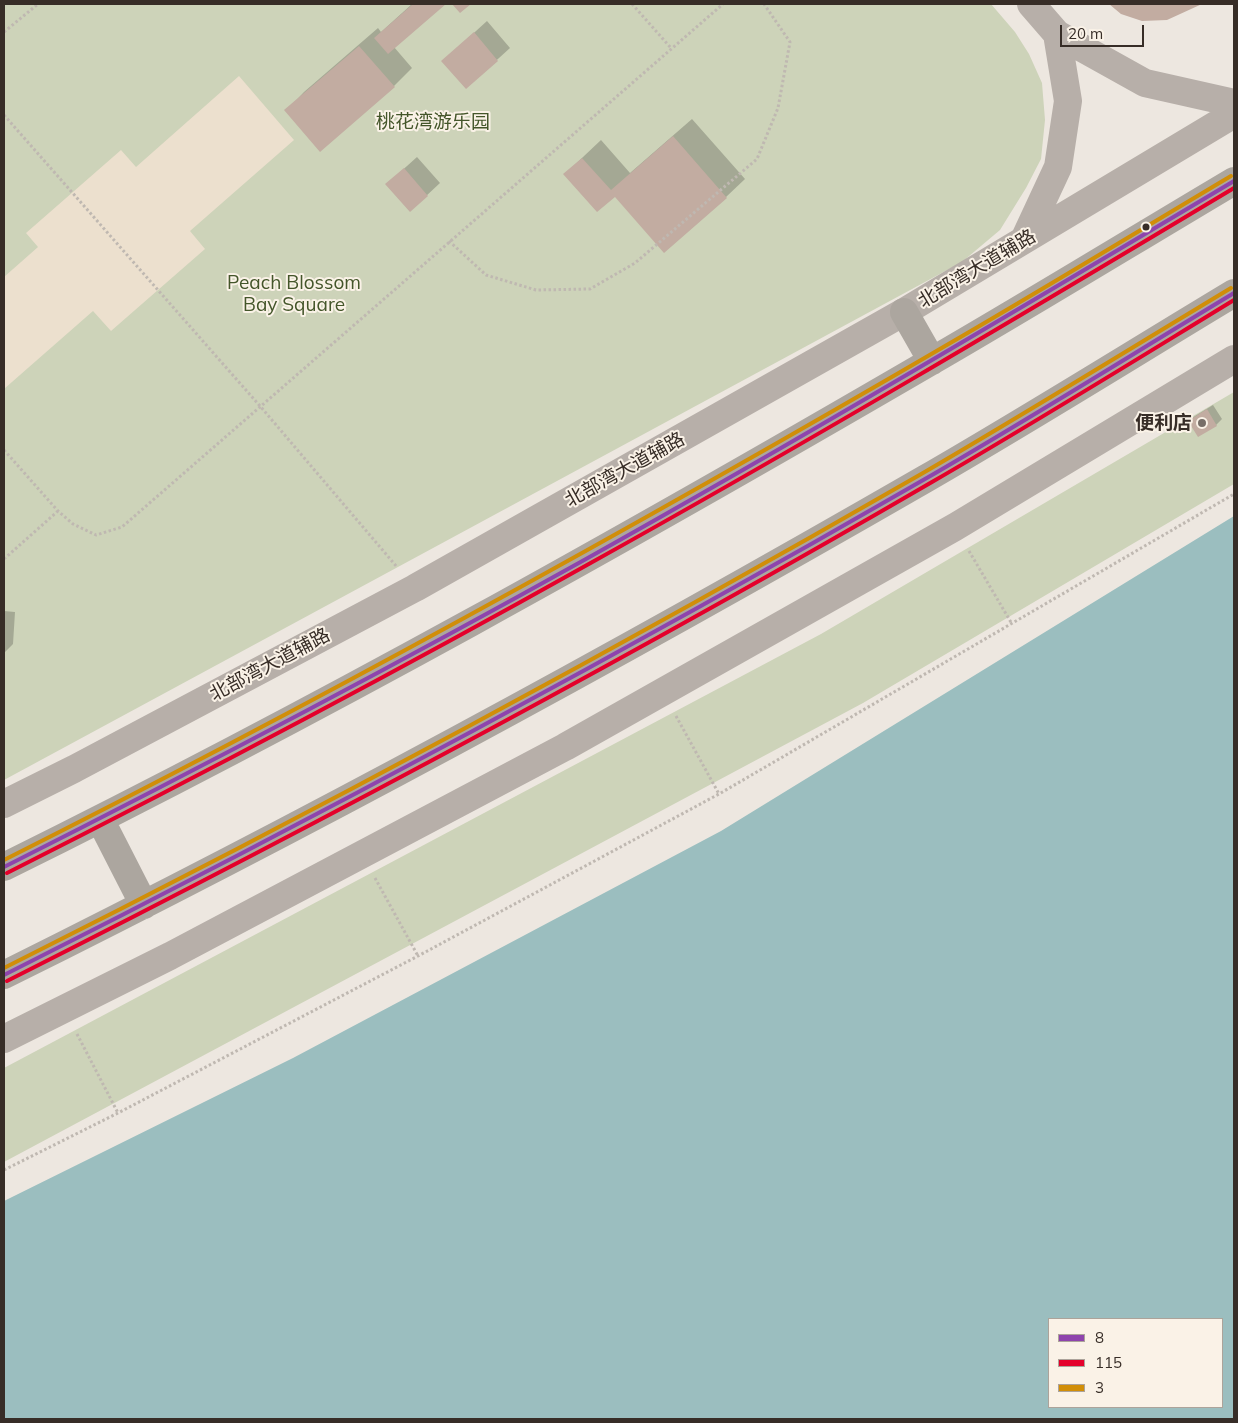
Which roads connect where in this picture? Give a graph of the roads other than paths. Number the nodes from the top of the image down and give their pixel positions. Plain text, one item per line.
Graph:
1 (1030, 4) edge
2 (1057, 34) junction
3 (1234, 103) edge
4 (1234, 114) edge
5 (1234, 181) edge
6 (1024, 240) junction
7 (1234, 293) edge
8 (904, 312) junction
9 (1234, 359) edge
10 (932, 361) junction
11 (4, 804) edge
12 (100, 820) junction
13 (4, 867) edge
14 (144, 905) junction
15 (4, 975) edge
16 (4, 1039) edge

1 - 2 main road
2 - 3 main road
2 - 6 main road
4 - 6 main road, 北部湾大道辅路
5 - 10 highway
6 - 8 main road, 北部湾大道辅路
7 - 14 highway
8 - 10 highway
8 - 11 main road, 北部湾大道辅路
9 - 16 main road
10 - 12 highway
12 - 13 highway
12 - 14 highway
14 - 15 highway

